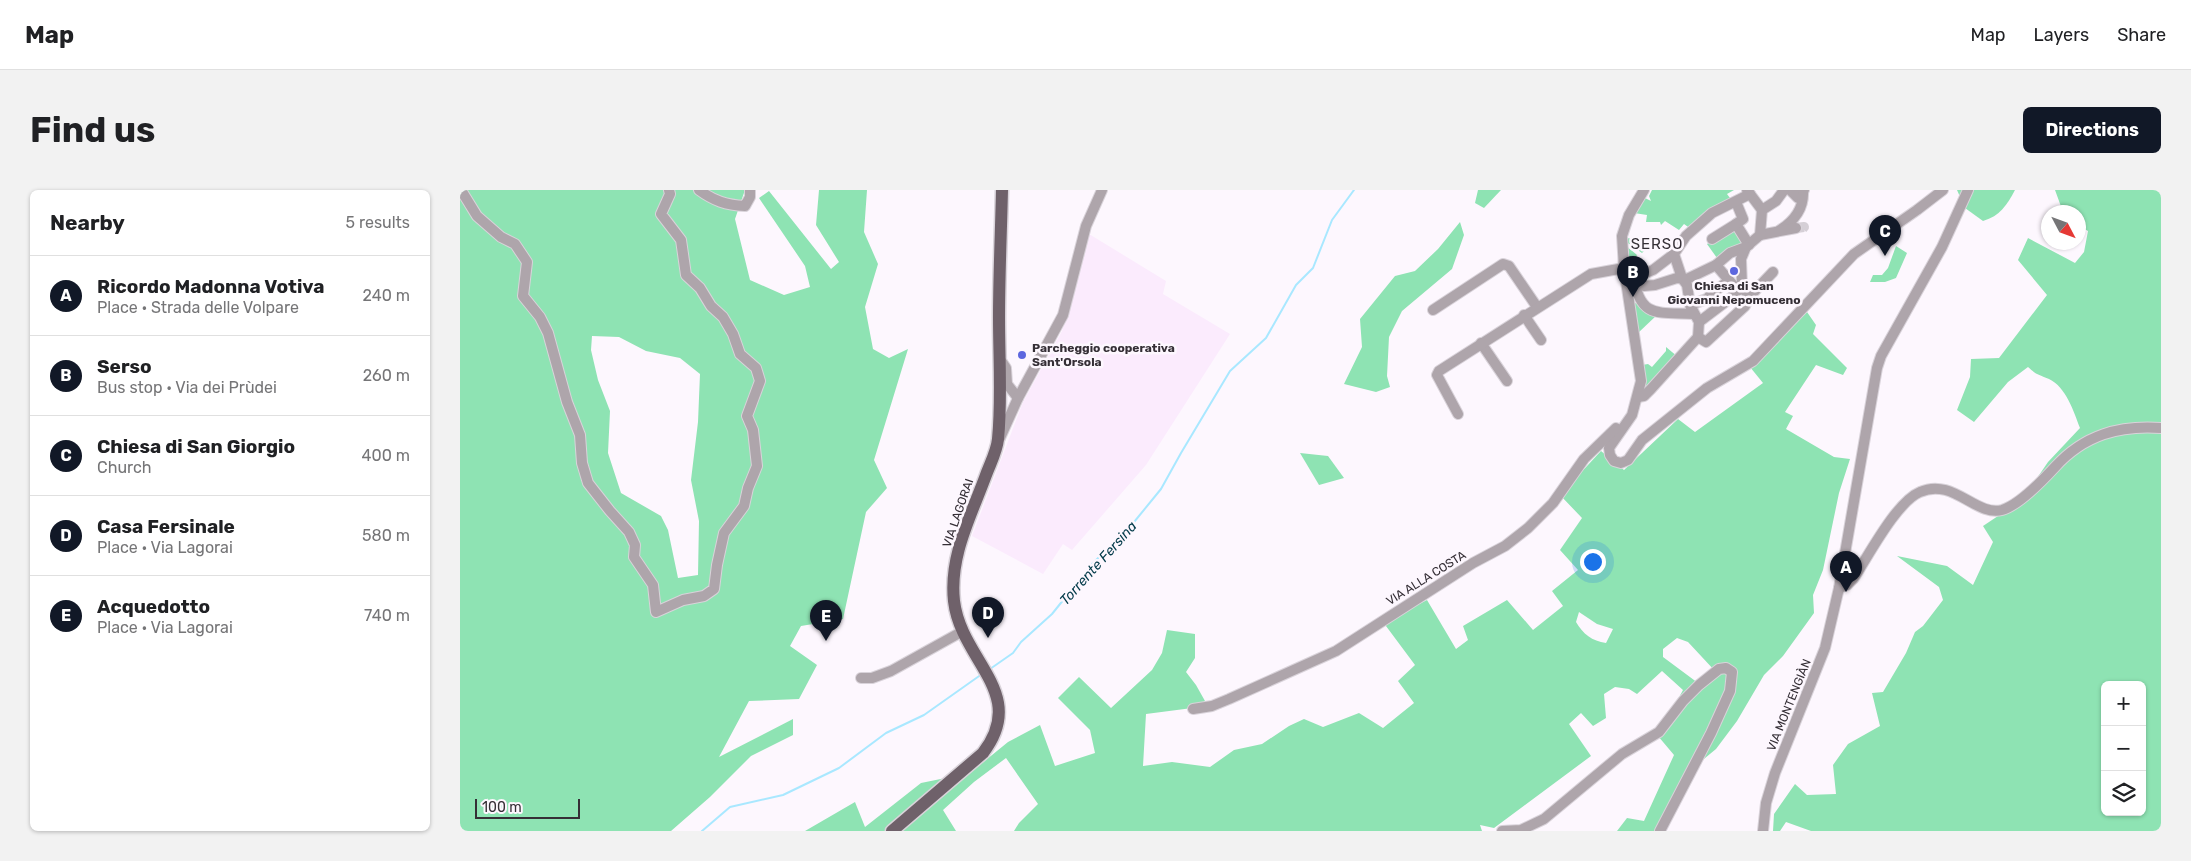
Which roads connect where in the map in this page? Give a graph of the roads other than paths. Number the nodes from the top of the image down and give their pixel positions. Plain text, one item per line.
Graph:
1 (461, 190) edge
2 (670, 190) edge
3 (699, 190) edge
4 (750, 190) edge
5 (1002, 190) edge
6 (1102, 190) edge
7 (1644, 190) edge
8 (1784, 190) edge
9 (1790, 190) edge
10 (1943, 190) edge
11 (1968, 190) edge
12 (1803, 191) edge
13 (1748, 192) edge
14 (1736, 202) junction
15 (1764, 209) junction
16 (1736, 224) junction
17 (1780, 230) junction
18 (1797, 232) tunnel mouth
19 (1760, 235) junction
20 (1712, 238) dead end
21 (1747, 246) junction
22 (1674, 254) junction
23 (1716, 265) junction
24 (1624, 269) junction
25 (1773, 272) dead end
26 (1634, 278) junction
27 (1682, 278) junction
28 (1729, 281) junction
29 (1740, 288) junction
30 (1749, 297) junction
31 (1537, 307) junction
32 (1433, 310) dead end
33 (1694, 313) junction
34 (1524, 315) junction
35 (1698, 337) junction
36 (1541, 340) dead end
37 (1481, 343) junction
38 (1000, 358) junction
39 (1507, 381) dead end
40 (1638, 397) junction
41 (1018, 398) junction
42 (999, 399) junction
43 (1458, 414) dead end
44 (1632, 415) junction
45 (2161, 428) edge
46 (998, 441) junction
47 (1840, 588) junction
48 (963, 631) junction
49 (861, 678) dead end
50 (1193, 709) dead end
51 (892, 831) edge
52 (1502, 831) edge
53 (1660, 831) edge
54 (1764, 831) edge

1 - 2 street
3 - 4 street
5 - 38 main road, VIA LAGORAI
6 - 41 street, VIA LAGORAI
7 - 24 street
8 - 15 street
9 - 12 street
10 - 44 street
11 - 47 street, VIA MONTENGIÀN
12 - 17 street
13 - 14 street
13 - 15 street
14 - 16 street
14 - 22 street
15 - 19 street
16 - 20 street
16 - 21 street
17 - 18 street
17 - 19 street
19 - 21 street
21 - 23 street
21 - 29 street
22 - 26 street
22 - 27 street
23 - 27 street
23 - 28 street
24 - 26 street
24 - 31 street
24 - 40 street
25 - 30 street
26 - 27 street
26 - 33 street
27 - 33 street
28 - 29 street
28 - 33 street
29 - 30 street
29 - 33 street
30 - 35 street
31 - 32 street
31 - 34 street
33 - 35 street
34 - 36 street
34 - 37 street
35 - 40 street
37 - 39 street
37 - 43 street
38 - 41 street, VIA LAGORAI
38 - 42 main road, VIA LAGORAI
40 - 44 street
41 - 42 street
41 - 46 street, VIA LAGORAI
42 - 46 main road, VIA LAGORAI
44 - 50 street, VIA ALLA COSTA
45 - 47 street
46 - 48 main road, VIA LAGORAI
47 - 54 street, VIA MONTENGIÀN
48 - 49 street
48 - 51 main road, VIA LAGORAI
52 - 53 street

